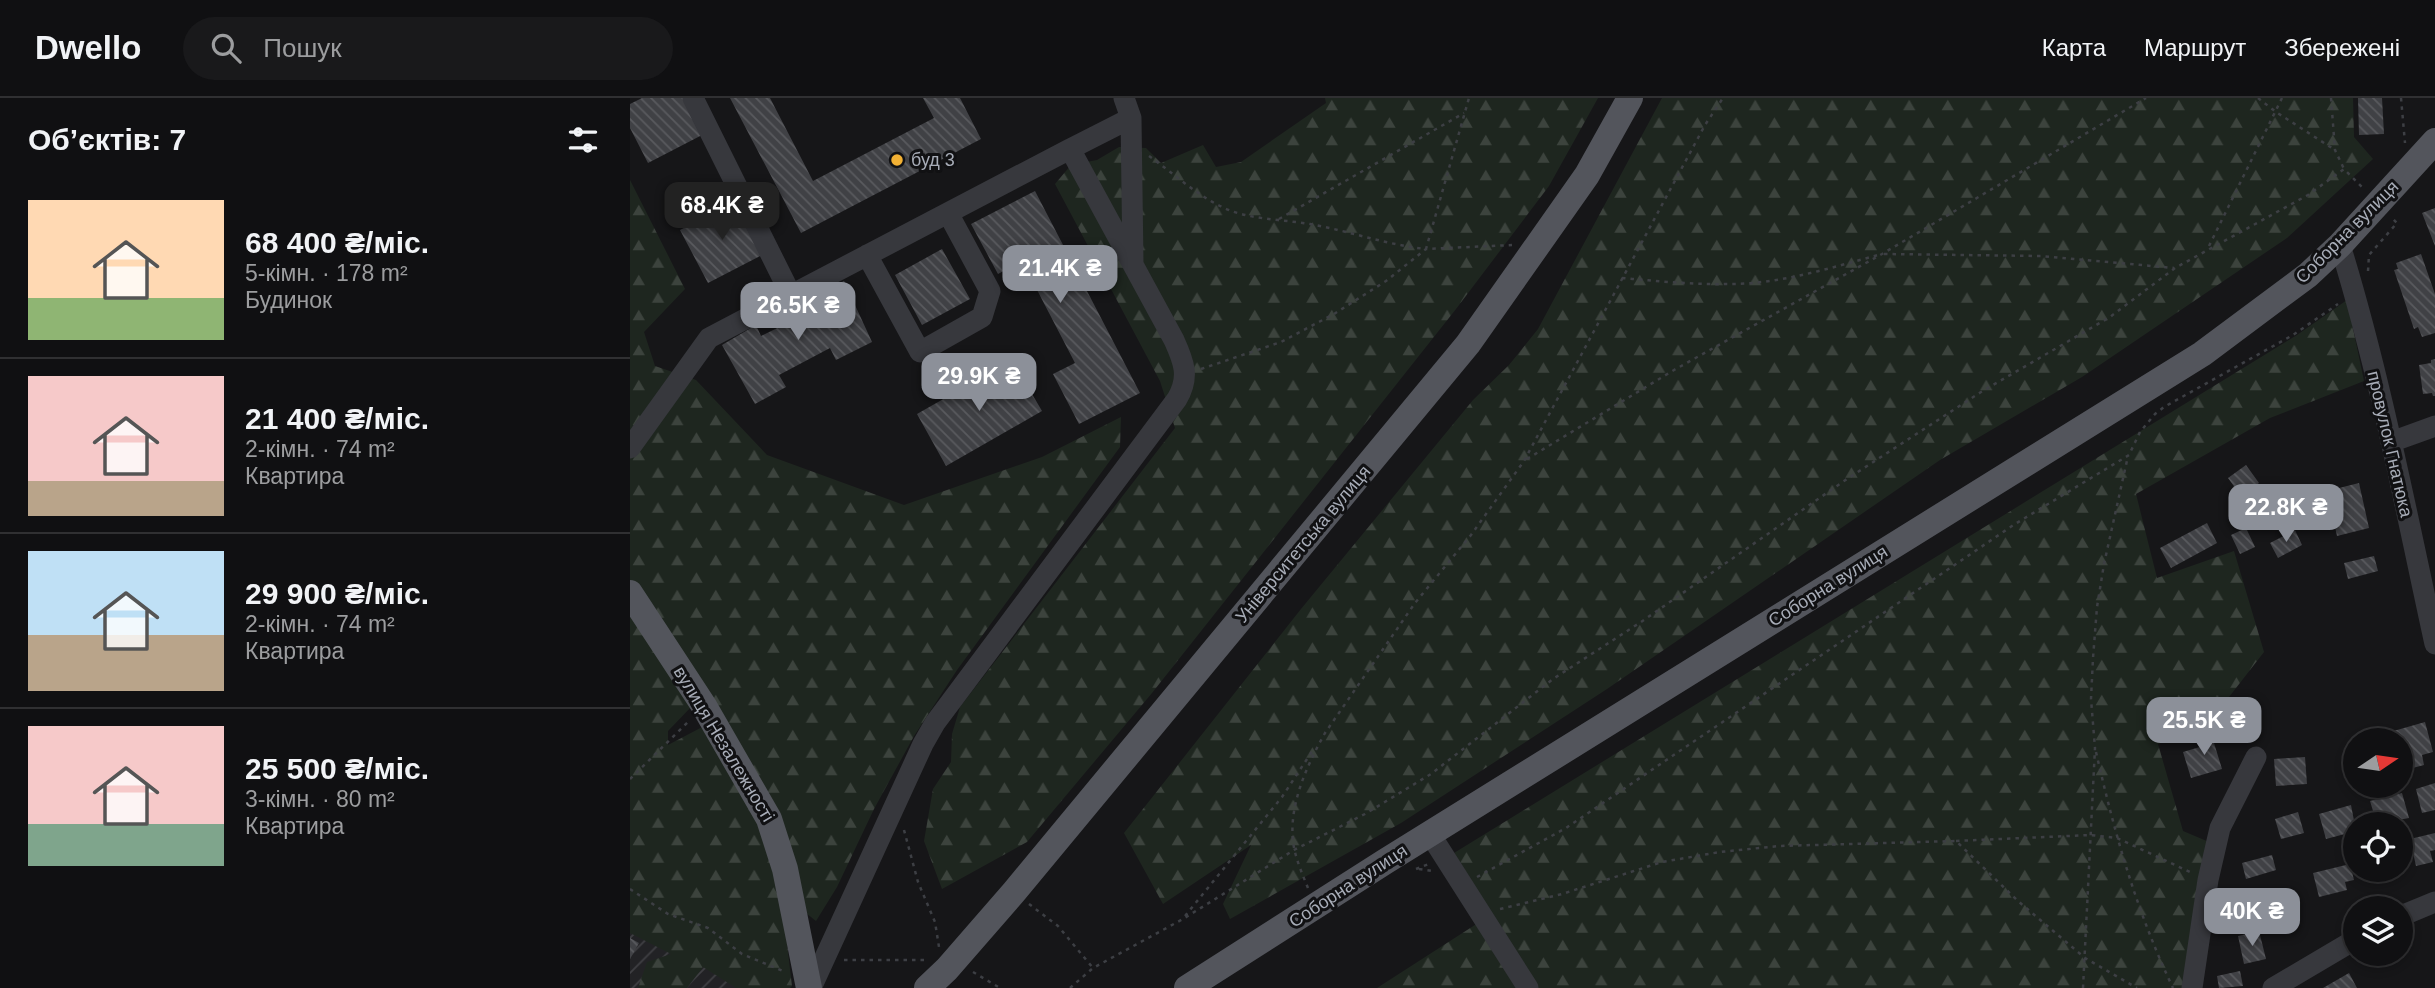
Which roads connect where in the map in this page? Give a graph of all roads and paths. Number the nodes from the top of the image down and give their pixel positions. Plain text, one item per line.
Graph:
1 (693, 98) edge
2 (1469, 98) edge
3 (1630, 98) edge
4 (1723, 98) edge
5 (2146, 98) edge
6 (2258, 98) edge
7 (2282, 98) edge
8 (2331, 98) edge
9 (2401, 98) edge
10 (1127, 108) edge
11 (2276, 112) junction
12 (1464, 113) junction
13 (1132, 145) junction
14 (1070, 149) junction
15 (2335, 150) junction
16 (2424, 150) edge
17 (2344, 169) junction
18 (2376, 205) junction
19 (948, 213) junction
20 (1278, 220) junction
21 (1540, 244) junction
22 (2340, 245) junction
23 (2208, 248) junction
24 (1426, 249) junction
25 (1882, 254) junction
26 (867, 255) junction
27 (1133, 266) junction
28 (2175, 268) junction
29 (1622, 278) junction
30 (2355, 293) junction
31 (791, 295) junction
32 (1186, 373) junction
33 (2435, 426) edge
34 (2390, 442) junction
35 (630, 448) edge
36 (2129, 455) junction
37 (1524, 461) junction
38 (630, 593) edge
39 (2435, 644) edge
40 (704, 706) junction
41 (1325, 733) junction
42 (2095, 748) junction
43 (2256, 757) dead end
44 (630, 779) edge
45 (898, 802) junction
46 (1430, 834) junction
47 (2090, 835) junction
48 (2117, 838) junction
49 (1956, 841) junction
50 (1294, 850) junction
51 (2208, 880) junction
52 (1462, 885) junction
53 (630, 889) edge
54 (1014, 892) junction
55 (2435, 902) edge
56 (1315, 908) junction
57 (2413, 911) edge
58 (1480, 913) junction
59 (1183, 919) junction
60 (2343, 947) edge
61 (2085, 958) junction
62 (823, 961) junction
63 (941, 963) edge
64 (1093, 968) junction
65 (804, 984) edge
66 (927, 988) edge
67 (1000, 988) edge
68 (1070, 988) edge
69 (1187, 988) edge
70 (1528, 988) edge
71 (2083, 988) edge
72 (2137, 988) edge
73 (2173, 988) edge
74 (2192, 988) edge
75 (2273, 988) edge

1 - 31 street
2 - 12 path
3 - 21 main road, Університетська вулиця
4 - 29 path
5 - 25 path
6 - 11 path
7 - 11 path
8 - 15 path
9 - 16 path
10 - 13 street
10 - 14 street
11 - 15 path
11 - 23 path
12 - 20 path
12 - 24 path
13 - 20 path
13 - 27 street
14 - 19 street
14 - 27 street
15 - 17 path
16 - 18 main road, Соборна вулиця
17 - 18 path
17 - 23 path
18 - 22 main road, Соборна вулиця
18 - 30 path
19 - 26 street
19 - 26 street
20 - 24 path
21 - 24 path
21 - 54 main road, Університетська вулиця
22 - 30 street, провулок Гнатюка
22 - 46 main road, Соборна вулиця
23 - 28 path
24 - 32 path
25 - 28 path
25 - 29 path
25 - 37 path
26 - 31 street
27 - 32 street
28 - 50 path
29 - 37 path
30 - 34 street, провулок Гнатюка
30 - 36 path
31 - 35 street
32 - 45 street
33 - 34 street
34 - 39 street, провулок Гнатюка
36 - 42 path
36 - 52 path
37 - 41 path
38 - 40 main road, вулиця Незалежності
40 - 44 path
40 - 65 main road, вулиця Незалежності
41 - 50 path
41 - 59 path
42 - 47 path
42 - 48 path
43 - 51 street
45 - 62 street
45 - 63 path
46 - 52 street
46 - 56 main road, Соборна вулиця
47 - 48 path
47 - 49 path
47 - 61 path
48 - 51 path
48 - 73 path
49 - 58 path
49 - 61 path
50 - 56 path
50 - 59 path
51 - 74 street
52 - 58 street
53 - 65 path
54 - 63 main road, Університетська вулиця
54 - 64 path
55 - 57 street
56 - 69 main road, Соборна вулиця
58 - 70 street
59 - 64 path
60 - 75 street
61 - 71 path
61 - 72 path
62 - 63 path
62 - 65 street
63 - 66 main road, Університетська вулиця
63 - 67 path
64 - 68 path

